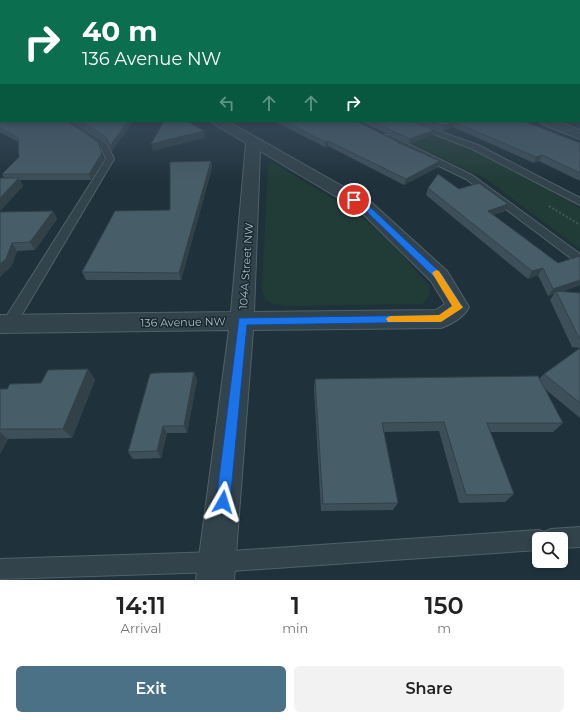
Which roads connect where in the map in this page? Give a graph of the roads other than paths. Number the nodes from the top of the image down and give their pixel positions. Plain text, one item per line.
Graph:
1 (76, 127) edge
2 (228, 127) edge
3 (421, 127) edge
4 (561, 127) edge
5 (379, 134) edge
6 (580, 135) edge
7 (253, 142) junction
8 (580, 202) edge
9 (580, 260) edge
10 (242, 321) junction
11 (4, 324) edge
12 (580, 537) edge
13 (568, 538) edge
14 (532, 541) edge
15 (0, 569) edge
16 (216, 571) edge

1 - 11 lane
2 - 7 street
3 - 8 lane
4 - 6 street
5 - 9 lane
7 - 10 street, 104A Street NW
7 - 10 street, 136 Avenue NW
10 - 11 street, 136 Avenue NW
10 - 16 street, 104A Street NW
12 - 13 lane
14 - 16 lane
15 - 16 lane

